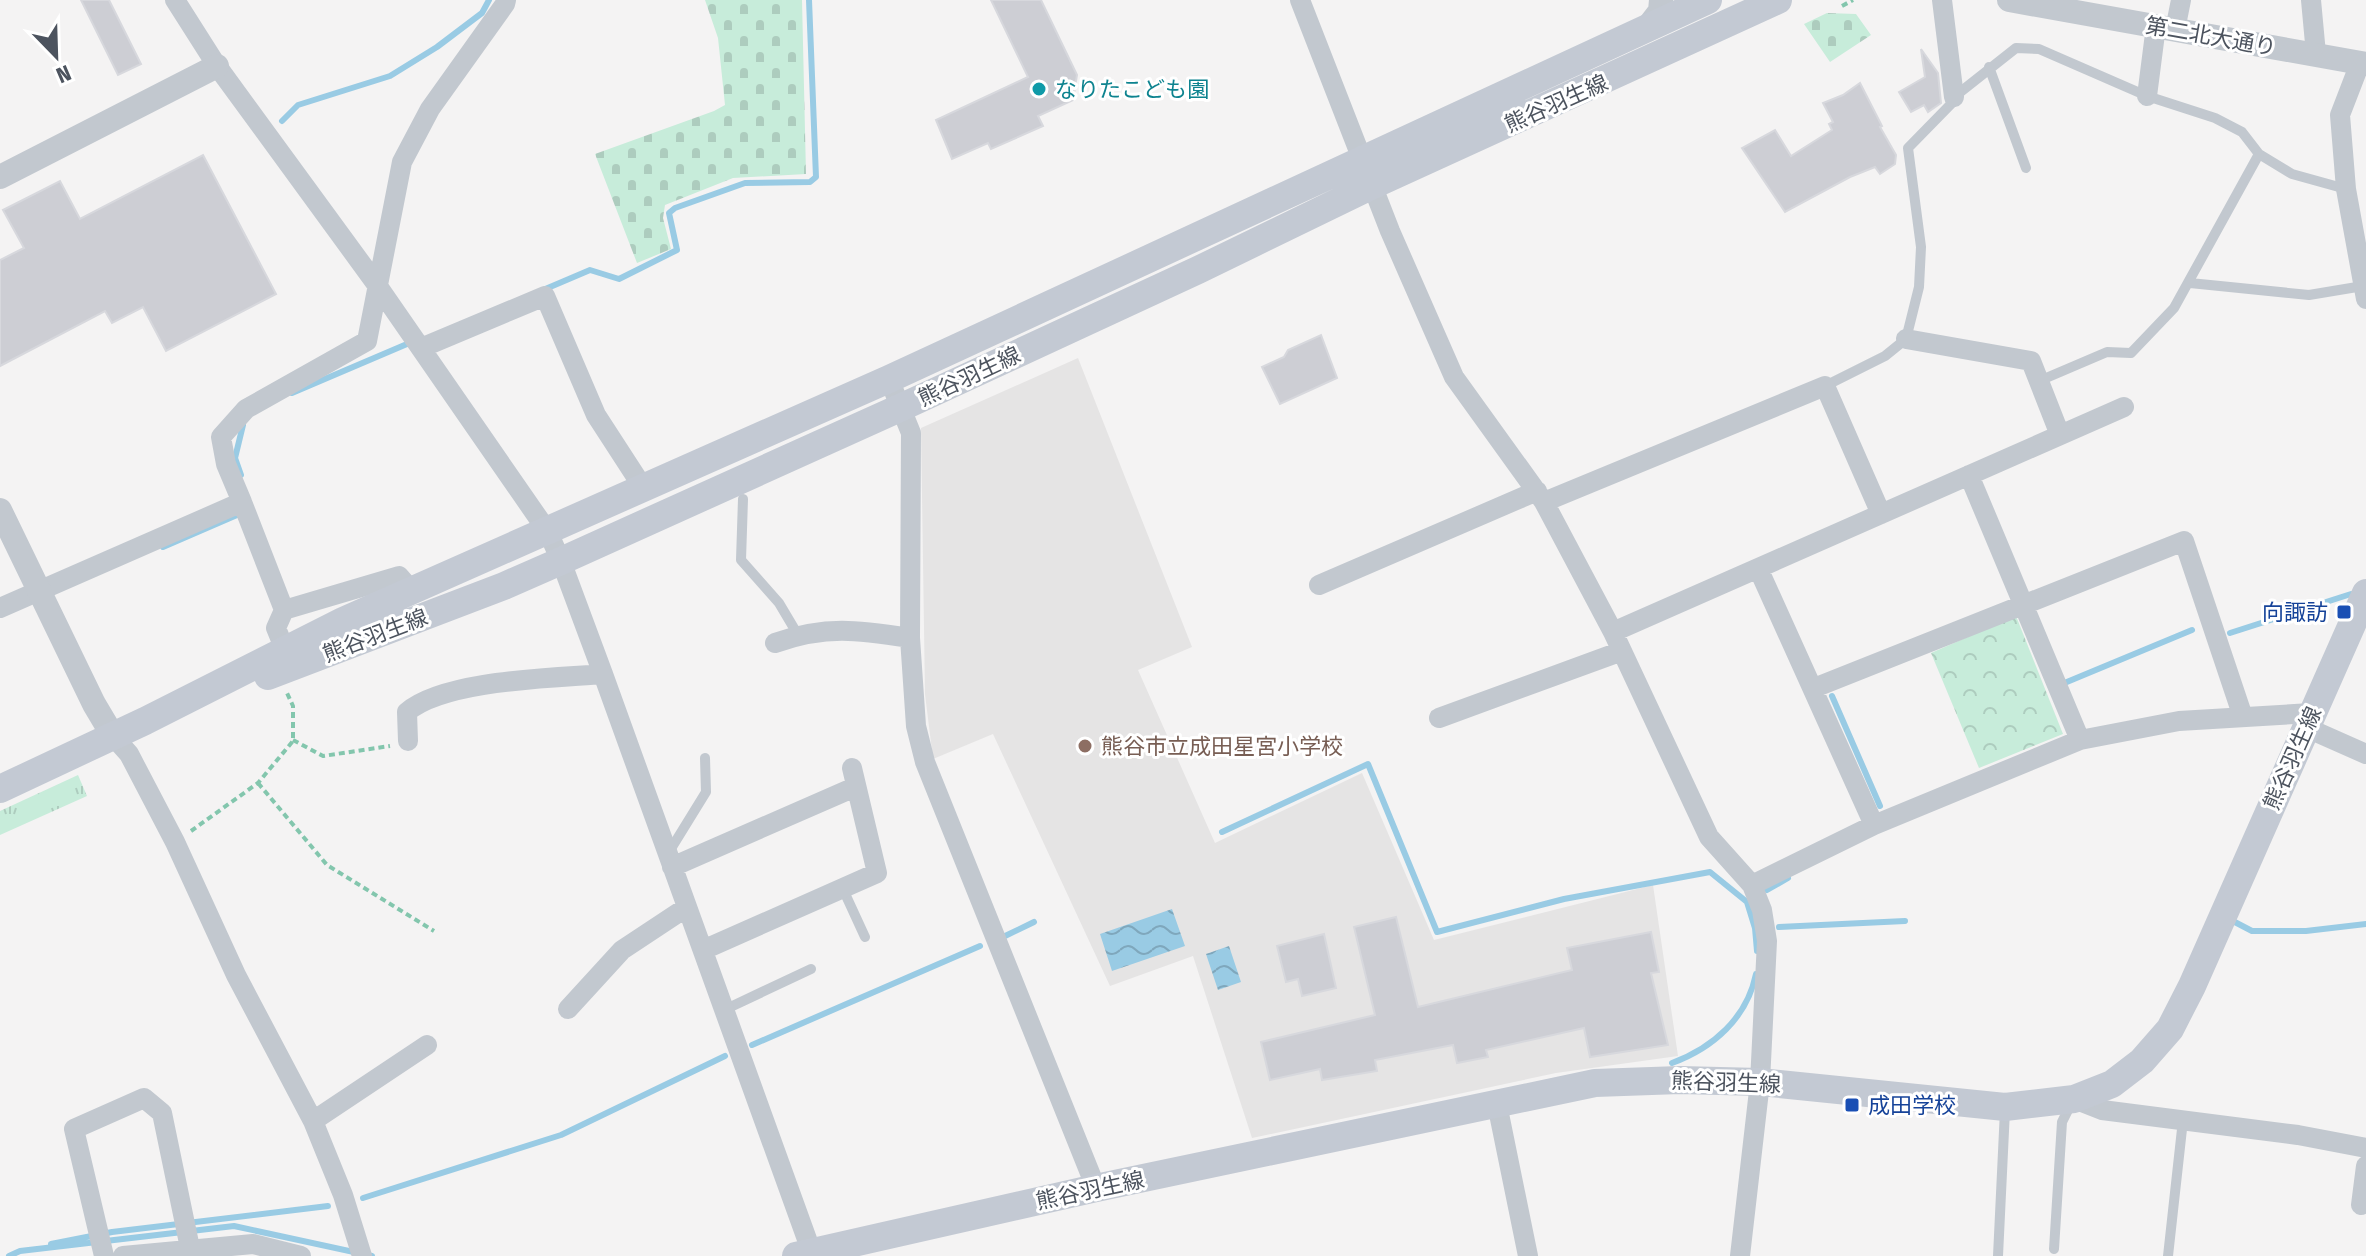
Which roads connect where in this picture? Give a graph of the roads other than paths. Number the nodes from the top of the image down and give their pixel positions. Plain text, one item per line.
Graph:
1 (175, 0) edge
2 (506, 0) edge
3 (1300, 0) edge
4 (1661, 0) edge
5 (1708, 0) edge
6 (1778, 0) edge
7 (1942, 0) edge
8 (2009, 0) edge
9 (2181, 0) edge
10 (2311, 0) edge
11 (1647, 28) junction
12 (2166, 28) junction
13 (2316, 54) junction
14 (2363, 63) edge
15 (217, 66) junction
16 (1989, 67) junction
17 (2147, 96) junction
18 (1954, 97) junction
19 (2259, 154) junction
20 (2026, 168) dead end
21 (1368, 172) junction
22 (0, 177) edge
23 (2353, 195) edge
24 (2190, 283) junction
25 (377, 285) junction
26 (2365, 293) edge
27 (1906, 339) junction
28 (421, 348) junction
29 (889, 379) junction
30 (2039, 381) junction
31 (1825, 386) junction
32 (902, 407) junction
33 (2124, 407) dead end
34 (2060, 435) junction
35 (1969, 475) junction
36 (644, 489) junction
37 (1540, 496) junction
38 (743, 499) dead end
39 (242, 502) junction
40 (0, 510) edge
41 (1881, 514) junction
42 (548, 532) junction
43 (561, 561) junction
44 (1758, 568) junction
45 (1319, 585) dead end
46 (41, 589) junction
47 (412, 591) junction
48 (2366, 593) edge
49 (2023, 604) junction
50 (0, 608) edge
51 (284, 610) junction
52 (798, 635) junction
53 (910, 638) junction
54 (1618, 641) junction
55 (775, 643) dead end
56 (281, 661) junction
57 (603, 674) junction
58 (1814, 688) junction
59 (2243, 717) junction
60 (1439, 718) dead end
61 (2308, 720) junction
62 (113, 736) junction
63 (2080, 740) junction
64 (408, 741) road end
65 (2366, 754) edge
66 (705, 758) dead end
67 (0, 789) edge
68 (1874, 825) junction
69 (670, 860) junction
70 (1752, 885) junction
71 (842, 887) junction
72 (687, 907) junction
73 (865, 937) dead end
74 (703, 950) junction
75 (811, 969) dead end
76 (568, 1009) dead end
77 (724, 1010) junction
78 (427, 1045) dead end
79 (1760, 1082) junction
80 (2074, 1099) junction
81 (1497, 1104) junction
82 (2005, 1107) junction
83 (2183, 1120) junction
84 (313, 1121) junction
85 (2366, 1148) edge
86 (2366, 1166) edge
87 (1096, 1188) junction
88 (2361, 1205) dead end
89 (190, 1246) junction
90 (359, 1248) edge
91 (2054, 1249) dead end
92 (110, 1255) edge
93 (807, 1255) edge
94 (301, 1256) edge
95 (1528, 1256) edge
96 (1740, 1256) edge
97 (1998, 1256) edge
98 (2168, 1256) edge

1 - 15 street
2 - 25 street
3 - 21 street
4 - 11 street
5 - 11 main road, 熊谷羽生線
6 - 21 main road, 熊谷羽生線
7 - 18 street
8 - 12 street, 第二北大通り
9 - 12 street
10 - 13 street
11 - 21 main road, 熊谷羽生線
12 - 13 street, 第二北大通り
12 - 17 street
13 - 14 street, 第二北大通り
14 - 23 street
15 - 22 street
15 - 25 street
16 - 17 lane
16 - 18 lane
16 - 20 lane
17 - 19 lane
18 - 27 lane
19 - 23 lane
19 - 24 lane
21 - 29 main road, 熊谷羽生線
21 - 32 main road, 熊谷羽生線
21 - 37 street
23 - 26 street
24 - 26 lane
24 - 30 lane
25 - 28 street
25 - 39 street
27 - 30 street
27 - 31 lane
28 - 36 street
28 - 42 street
29 - 32 street
29 - 36 main road, 熊谷羽生線
30 - 34 street
31 - 37 street
31 - 41 street
32 - 43 main road, 熊谷羽生線
32 - 53 street
33 - 34 street
34 - 35 street
35 - 41 street
35 - 49 street
36 - 42 main road, 熊谷羽生線
37 - 45 street
37 - 54 street
38 - 52 lane
39 - 46 street
39 - 51 street
40 - 46 street
41 - 44 street
42 - 43 street
42 - 47 main road, 熊谷羽生線
43 - 56 main road, 熊谷羽生線
43 - 57 street
44 - 54 street
44 - 58 street
46 - 50 street
46 - 62 street
47 - 51 street
47 - 56 main road, 熊谷羽生線
48 - 61 main road, 熊谷羽生線
49 - 58 street
49 - 59 street
49 - 63 street
51 - 56 street
52 - 53 street
52 - 55 street
53 - 87 street
54 - 60 street
54 - 70 street
56 - 62 main road, 熊谷羽生線
57 - 64 street
57 - 69 street
58 - 68 street
59 - 61 street
59 - 63 street
61 - 65 street
61 - 80 main road, 熊谷羽生線
62 - 67 main road, 熊谷羽生線
62 - 84 street
63 - 68 street
66 - 69 lane
68 - 70 street
69 - 71 street
69 - 72 street
70 - 79 street
71 - 73 lane
71 - 74 street
72 - 74 street
72 - 76 street
74 - 77 street
75 - 77 lane
77 - 93 street
78 - 84 street
79 - 81 main road, 熊谷羽生線
79 - 82 main road, 熊谷羽生線
79 - 96 street
80 - 82 main road, 熊谷羽生線
80 - 83 street
80 - 91 lane
81 - 87 main road, 熊谷羽生線
81 - 95 street
82 - 97 lane
83 - 85 street
83 - 98 lane
84 - 90 street
86 - 88 street
87 - 93 main road, 熊谷羽生線
89 - 92 street
89 - 92 street
89 - 94 street

